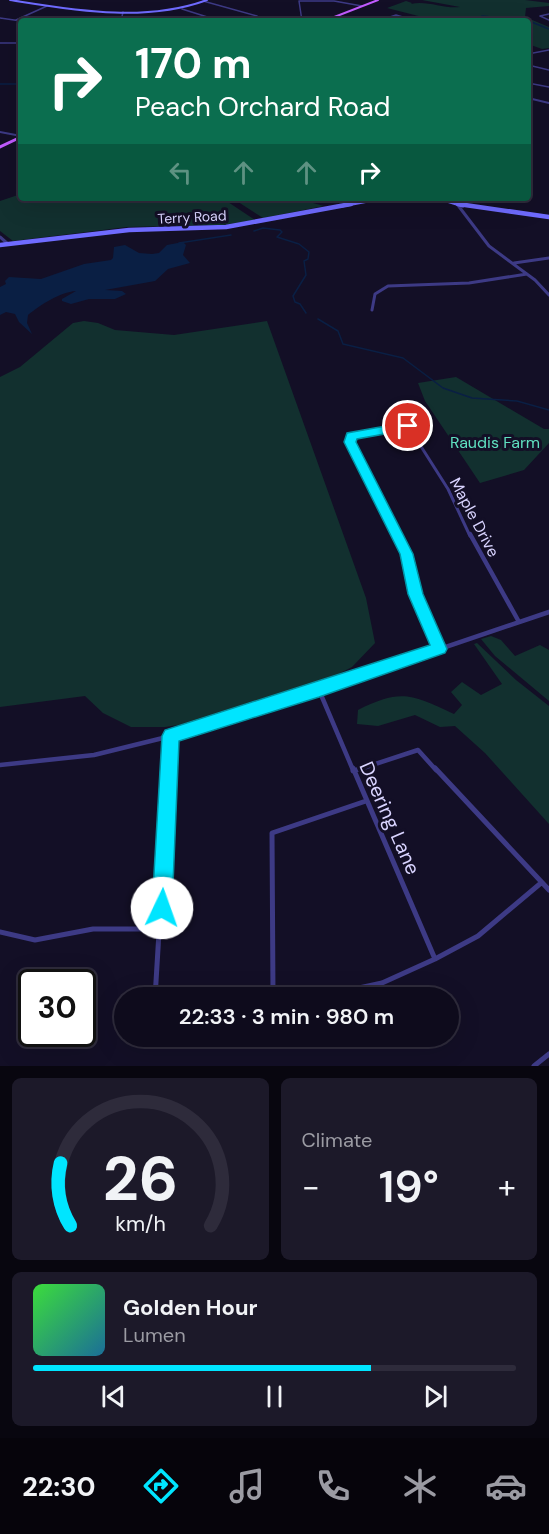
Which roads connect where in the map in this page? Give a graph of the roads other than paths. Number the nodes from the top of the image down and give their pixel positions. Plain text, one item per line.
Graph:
1 (10, 0) edge
2 (299, 0) edge
3 (378, 0) edge
4 (205, 1) edge
5 (47, 6) junction
6 (362, 6) junction
7 (182, 9) junction
8 (123, 12) junction
9 (549, 14) edge
10 (206, 16) junction
11 (335, 17) joint
12 (0, 18) edge
13 (20, 18) edge
14 (122, 18) edge
15 (201, 18) edge
16 (212, 18) edge
17 (259, 18) edge
18 (302, 18) edge
19 (338, 18) edge
20 (387, 18) edge
21 (406, 18) edge
22 (16, 20) edge
23 (549, 20) edge
24 (0, 43) edge
25 (18, 43) edge
26 (548, 50) edge
27 (531, 53) edge
28 (531, 66) edge
29 (549, 70) edge
30 (531, 84) edge
31 (549, 87) edge
32 (531, 99) edge
33 (549, 103) edge
34 (0, 132) edge
35 (18, 136) edge
36 (18, 138) edge
37 (0, 147) edge
38 (348, 201) edge
39 (368, 201) edge
40 (446, 201) edge
41 (454, 201) edge
42 (351, 204) junction
43 (457, 205) junction
44 (549, 217) edge
45 (0, 237) edge
46 (9, 244) junction
47 (0, 245) edge
48 (549, 258) edge
49 (513, 263) junction
50 (527, 274) junction
51 (549, 295) edge
52 (372, 310) dead end
53 (549, 612) edge
54 (519, 622) junction
55 (439, 649) junction
56 (319, 690) junction
57 (171, 736) junction
58 (0, 765) edge
59 (353, 771) junction
60 (366, 801) junction
61 (541, 883) junction
62 (549, 890) edge
63 (161, 929) junction
64 (0, 932) edge
65 (435, 959) junction
66 (156, 987) edge
67 (276, 987) edge
68 (364, 987) edge
69 (549, 1054) edge
70 (534, 1066) edge

1 - 5 street
2 - 6 street
2 - 18 street
3 - 6 main road
4 - 7 street
4 - 17 street
5 - 8 street
5 - 13 street
6 - 11 main road
7 - 8 street
7 - 10 street
8 - 14 street
9 - 23 street
10 - 15 street
10 - 16 street
11 - 19 street
12 - 22 street
20 - 21 street
24 - 25 street
26 - 27 street
28 - 29 street
30 - 31 street
32 - 33 street
34 - 35 street
36 - 37 main road
38 - 42 street
39 - 42 street, Terry Road
40 - 43 street
41 - 43 street
42 - 46 street, Terry Road
43 - 44 street
43 - 49 street
45 - 46 street
46 - 47 street, Terry Road
48 - 49 street
49 - 50 street
50 - 51 street
50 - 52 street
53 - 54 street
54 - 55 street
54 - 55 street, Maple Drive
55 - 56 street
56 - 57 street
56 - 59 street, Deering Lane
57 - 58 street
57 - 63 street
59 - 60 street, Deering Lane
59 - 61 street
60 - 65 street, Deering Lane
60 - 67 street
61 - 62 street
61 - 65 street
63 - 64 street
63 - 66 street
65 - 68 street
69 - 70 street

